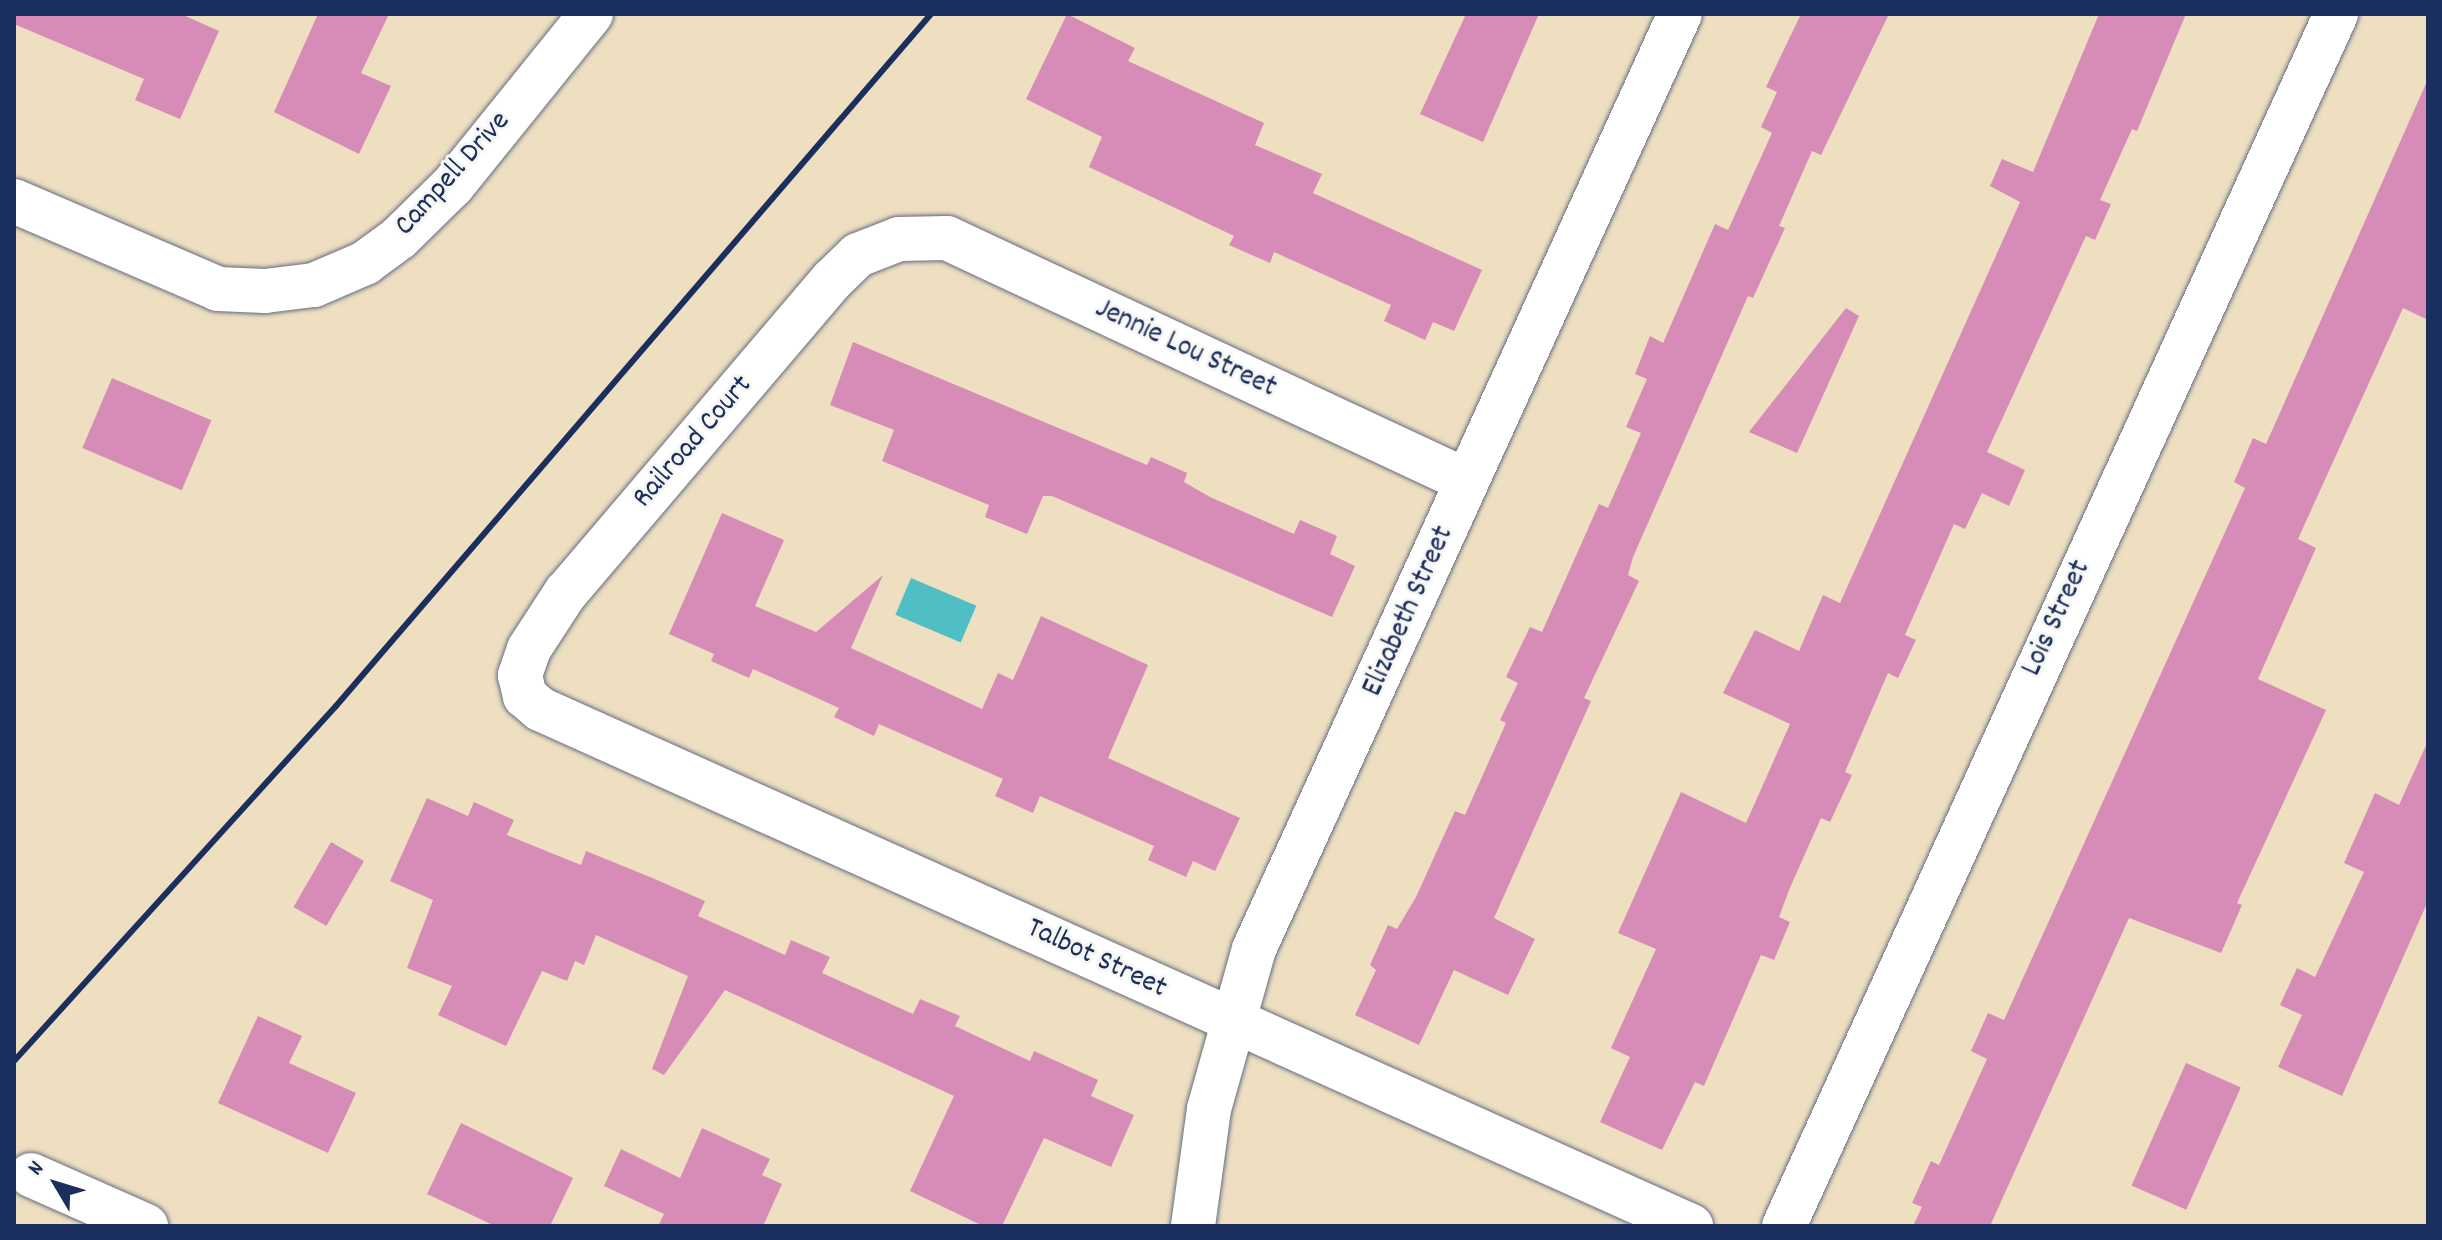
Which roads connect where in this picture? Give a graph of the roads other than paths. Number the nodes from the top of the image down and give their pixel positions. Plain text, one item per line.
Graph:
1 (591, 14) edge
2 (1680, 14) edge
3 (2336, 14) edge
4 (14, 201) edge
5 (899, 239) joint
6 (1467, 481) junction
7 (520, 675) joint
8 (1233, 1022) junction
9 (31, 1175) dead end
10 (146, 1226) edge
11 (1193, 1226) edge
12 (1691, 1226) edge
13 (1784, 1226) edge

1 - 4 street, Campell Drive
2 - 6 street, Elizabeth Street
3 - 13 street, Lois Street
5 - 6 street, Jennie Lou Street
5 - 7 street, Railroad Court
6 - 8 street, Elizabeth Street
7 - 8 street, Talbot Street
8 - 11 street, Elizabeth Street
8 - 12 street, Talbot Street
9 - 10 street

